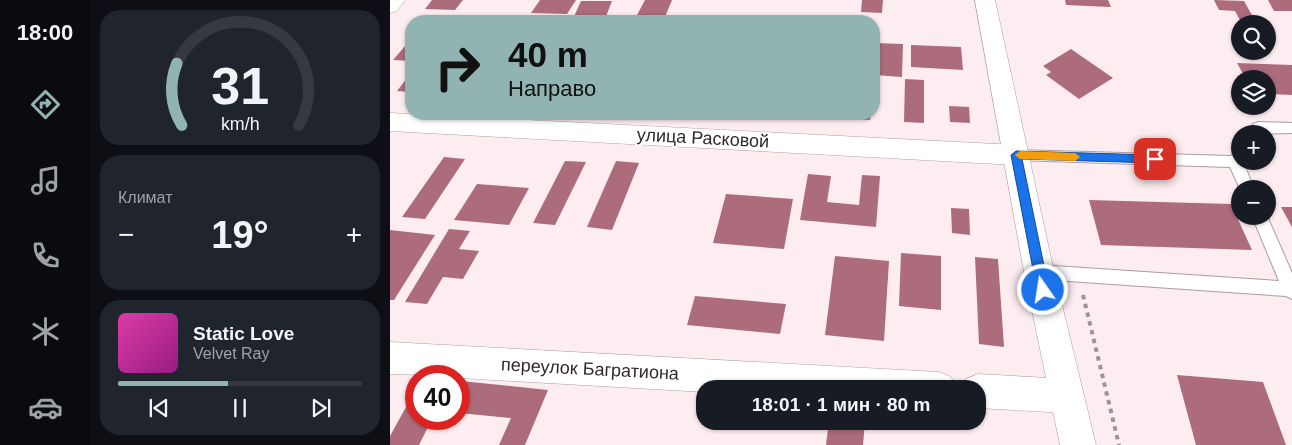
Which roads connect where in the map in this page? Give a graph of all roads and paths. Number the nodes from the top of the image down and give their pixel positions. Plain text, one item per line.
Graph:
1 (395, 0) edge
2 (984, 0) edge
3 (390, 7) edge
4 (390, 122) edge
5 (1276, 127) edge
6 (1292, 128) edge
7 (1016, 155) junction
8 (1231, 158) edge
9 (1263, 225) edge
10 (1039, 272) junction
11 (1078, 274) junction
12 (1292, 290) edge
13 (390, 358) edge
14 (780, 380) edge
15 (986, 391) edge
16 (1067, 396) junction
17 (1078, 445) edge
18 (1119, 445) edge

1 - 3 street
2 - 7 street
4 - 7 street, улица Расковой
5 - 6 lane
7 - 8 lane
7 - 10 street
9 - 12 lane
10 - 11 lane
10 - 16 street
11 - 12 lane
11 - 18 path
13 - 14 street, переулок Багратиона
15 - 16 street
16 - 17 street

